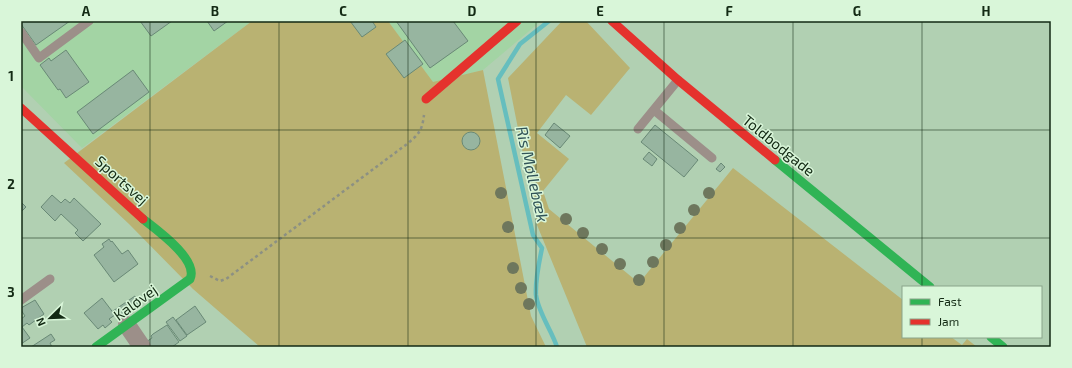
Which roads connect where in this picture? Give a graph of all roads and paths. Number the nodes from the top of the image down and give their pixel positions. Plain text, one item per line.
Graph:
1 (89, 21) edge
2 (517, 21) edge
3 (612, 21) edge
4 (21, 32) edge
5 (678, 80) junction
6 (426, 99) joint
7 (21, 108) edge
8 (654, 110) junction
9 (638, 129) dead end
10 (712, 158) dead end
11 (50, 279) dead end
12 (190, 279) junction
13 (929, 286) edge
14 (21, 300) edge
15 (127, 325) junction
16 (992, 338) edge
17 (96, 347) edge
18 (142, 347) edge
19 (1003, 347) edge

1 - 4 lane
2 - 6 street
3 - 5 street, Toldbodgade
5 - 8 lane
5 - 13 street, Toldbodgade
6 - 12 path
7 - 12 street, Sportsvej
8 - 9 lane
8 - 10 lane
11 - 14 lane
12 - 15 street, Kaløvej
15 - 17 street, Kaløvej
15 - 18 street
16 - 19 street

